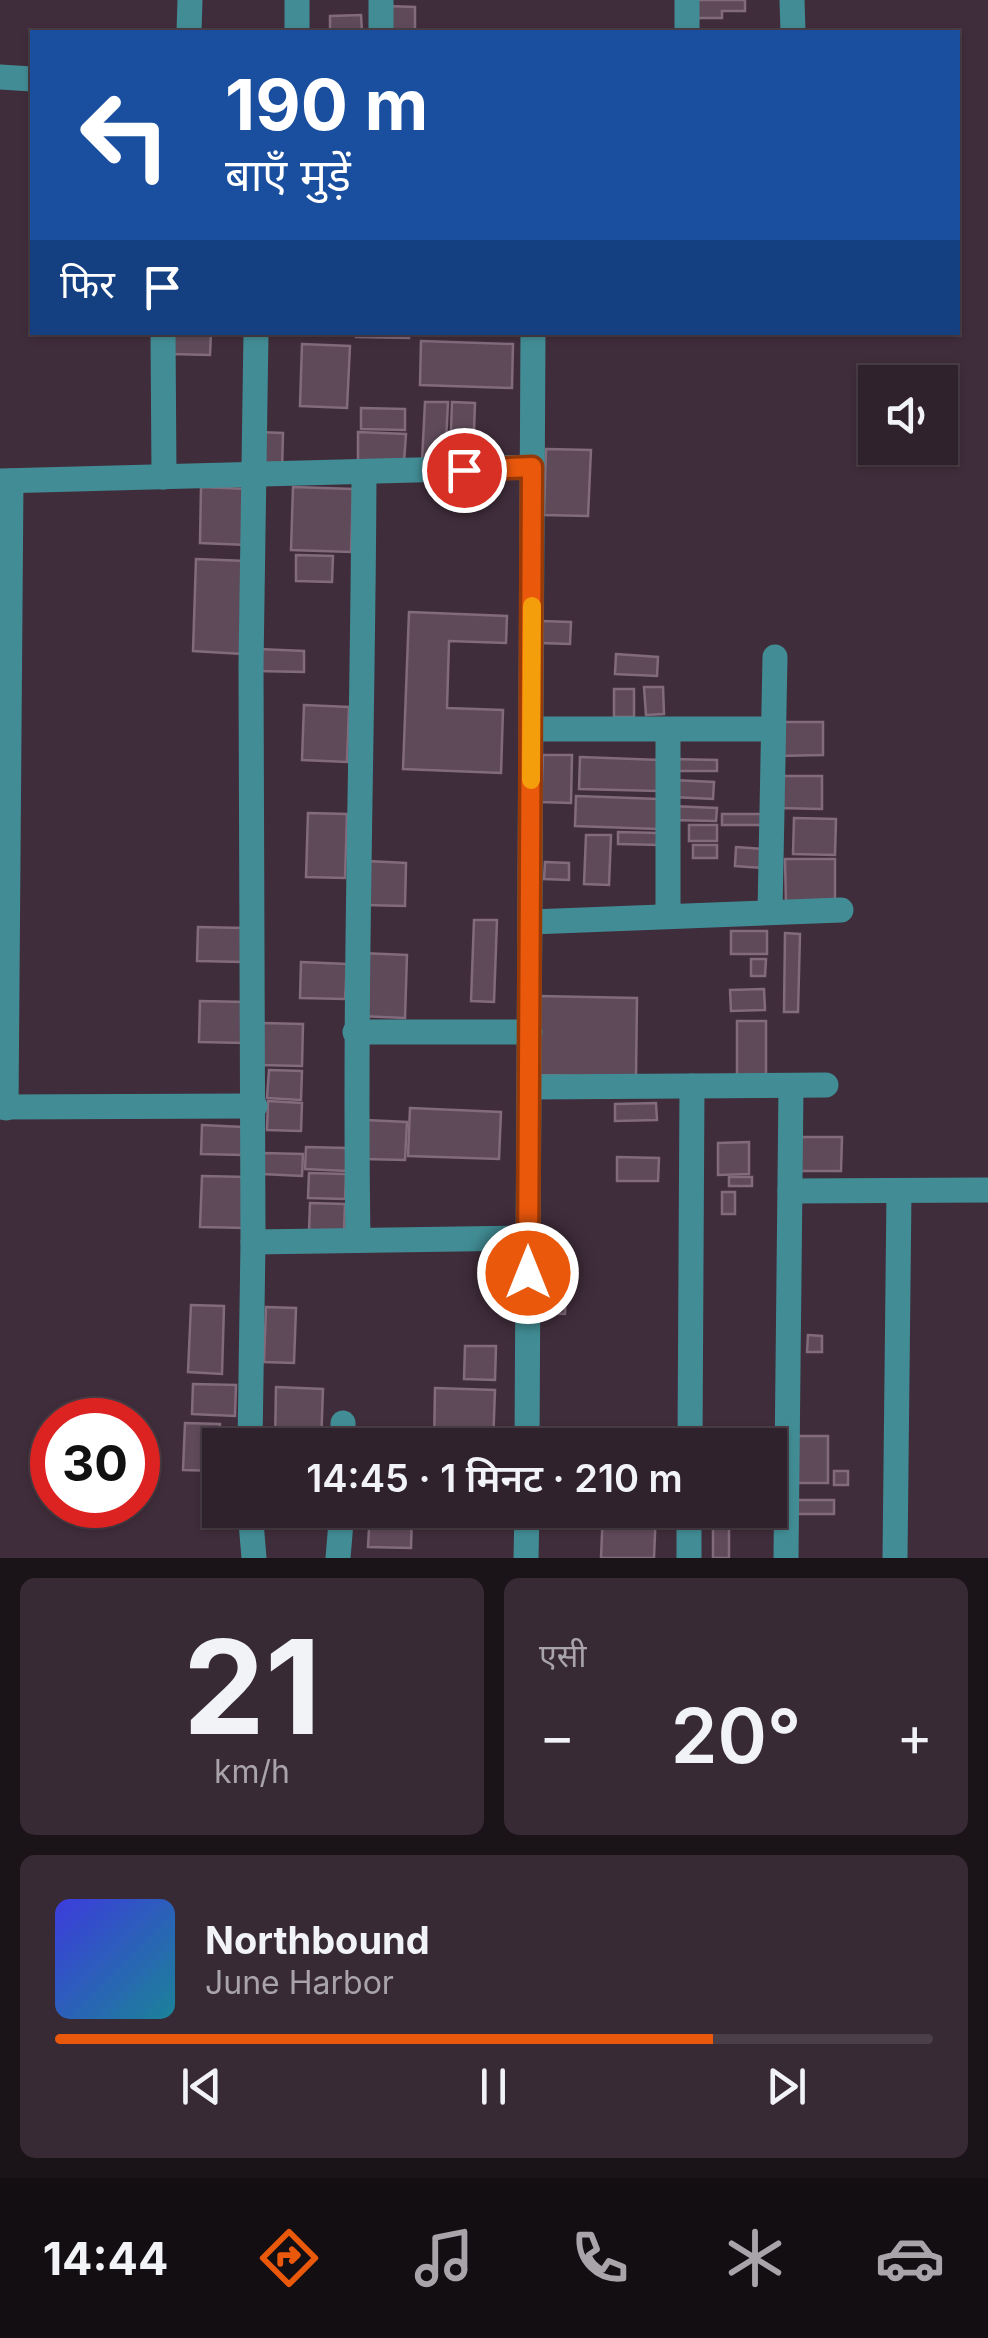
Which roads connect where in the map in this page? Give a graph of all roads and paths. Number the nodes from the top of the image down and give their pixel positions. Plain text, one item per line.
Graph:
1 (190, 0) edge
2 (297, 0) edge
3 (381, 0) edge
4 (687, 0) edge
5 (792, 0) edge
6 (189, 30) edge
7 (297, 30) edge
8 (382, 30) edge
9 (687, 30) edge
10 (793, 30) edge
11 (0, 77) edge
12 (30, 79) edge
13 (163, 335) edge
14 (256, 335) edge
15 (533, 335) edge
16 (532, 467) junction
17 (364, 474) junction
18 (256, 475) junction
19 (164, 477) junction
20 (6, 481) edge
21 (775, 657) dead end
22 (773, 728) junction
23 (532, 729) junction
24 (668, 732) junction
25 (842, 910) dead end
26 (770, 912) junction
27 (668, 916) junction
28 (530, 922) junction
29 (355, 1032) junction
30 (530, 1032) junction
31 (826, 1085) dead end
32 (530, 1086) junction
33 (692, 1086) junction
34 (791, 1086) junction
35 (254, 1106) junction
36 (3, 1107) edge
37 (988, 1190) edge
38 (790, 1191) junction
39 (899, 1192) junction
40 (529, 1238) junction
41 (358, 1240) junction
42 (253, 1242) junction
43 (250, 1428) edge
44 (527, 1428) edge
45 (690, 1428) edge
46 (252, 1528) edge
47 (340, 1528) edge
48 (527, 1528) edge
49 (689, 1528) edge
50 (254, 1558) edge
51 (338, 1558) edge
52 (526, 1558) edge
53 (689, 1558) edge
54 (786, 1558) edge
55 (894, 1558) edge

1 - 6 street
2 - 7 street
3 - 8 street
4 - 9 street
5 - 10 street
11 - 12 street
13 - 19 street
14 - 18 street
15 - 16 street
16 - 17 street
16 - 23 street
17 - 18 street
17 - 29 street
18 - 19 street
18 - 35 street
19 - 20 street
20 - 36 street
21 - 22 street
22 - 24 street
22 - 26 street
23 - 24 street
23 - 28 street
24 - 27 street
25 - 26 street
26 - 27 street
27 - 28 street
28 - 30 street
29 - 30 street
29 - 41 street
30 - 32 street
31 - 34 street
32 - 33 street
32 - 40 street
33 - 34 street
33 - 45 street
34 - 38 street
35 - 36 street
35 - 42 street
37 - 39 street
38 - 39 street
38 - 54 street
39 - 55 street
40 - 41 street
40 - 44 street
41 - 42 street
42 - 43 street
46 - 50 street
47 - 51 street
48 - 52 street
49 - 53 street

